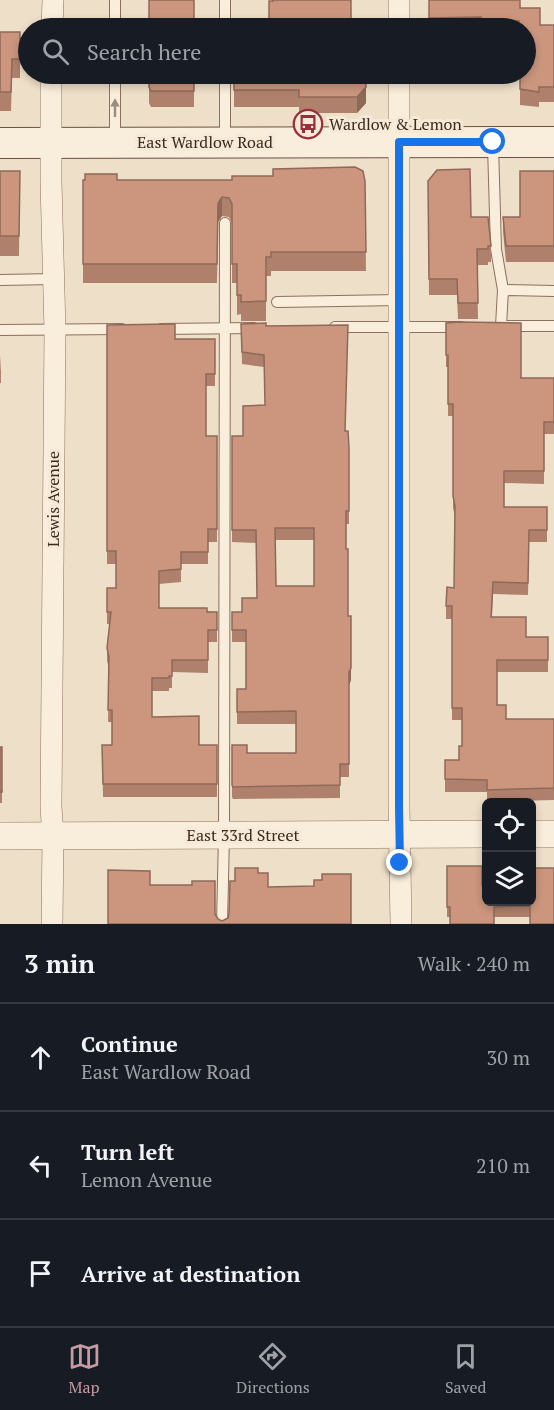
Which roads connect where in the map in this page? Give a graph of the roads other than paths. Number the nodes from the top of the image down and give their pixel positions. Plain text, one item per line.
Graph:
1 (53, 0) edge
2 (115, 0) edge
3 (225, 0) edge
4 (399, 0) edge
5 (52, 18) edge
6 (115, 18) edge
7 (225, 18) edge
8 (399, 18) edge
9 (51, 84) edge
10 (115, 84) edge
11 (225, 84) edge
12 (399, 84) edge
13 (115, 142) junction
14 (225, 142) junction
15 (399, 142) junction
16 (493, 142) junction
17 (554, 142) edge
18 (0, 143) edge
19 (51, 143) junction
20 (225, 223) dead end
21 (54, 279) junction
22 (0, 280) edge
23 (503, 290) junction
24 (554, 291) edge
25 (400, 300) junction
26 (277, 302) dead end
27 (554, 326) edge
28 (320, 327) edge
29 (400, 327) junction
30 (467, 327) edge
31 (225, 328) junction
32 (261, 328) edge
33 (0, 330) edge
34 (55, 330) junction
35 (482, 834) edge
36 (536, 834) edge
37 (554, 834) edge
38 (224, 835) junction
39 (400, 835) junction
40 (0, 836) edge
41 (53, 837) junction
42 (52, 924) edge
43 (222, 924) edge
44 (401, 924) edge

1 - 5 street
2 - 6 lane
3 - 7 lane
4 - 8 street
9 - 19 street, Lewis Avenue
13 -> 10 lane
11 - 14 lane
12 - 15 street
13 - 14 main road, East Wardlow Road
13 - 19 main road, East Wardlow Road
14 - 15 main road, East Wardlow Road
15 - 16 main road, East Wardlow Road
15 - 25 street
16 - 17 main road, East Wardlow Road
16 - 23 lane
18 - 19 main road, East Wardlow Road
19 - 21 street, Lewis Avenue
20 - 31 lane
21 - 22 lane
21 - 34 street, Lewis Avenue
23 - 24 lane
23 - 27 lane
25 - 26 lane
25 - 29 street
28 - 29 lane
29 - 30 lane
29 - 39 street
31 - 32 lane
31 - 34 lane
31 - 38 lane
33 - 34 lane
34 - 41 street, Lewis Avenue
35 - 39 street, East 33rd Street
36 - 37 street
38 - 39 street, East 33rd Street
38 - 41 street, East 33rd Street
38 - 43 lane
39 - 44 street
40 - 41 street, East 33rd Street
41 - 42 street, Lewis Avenue

